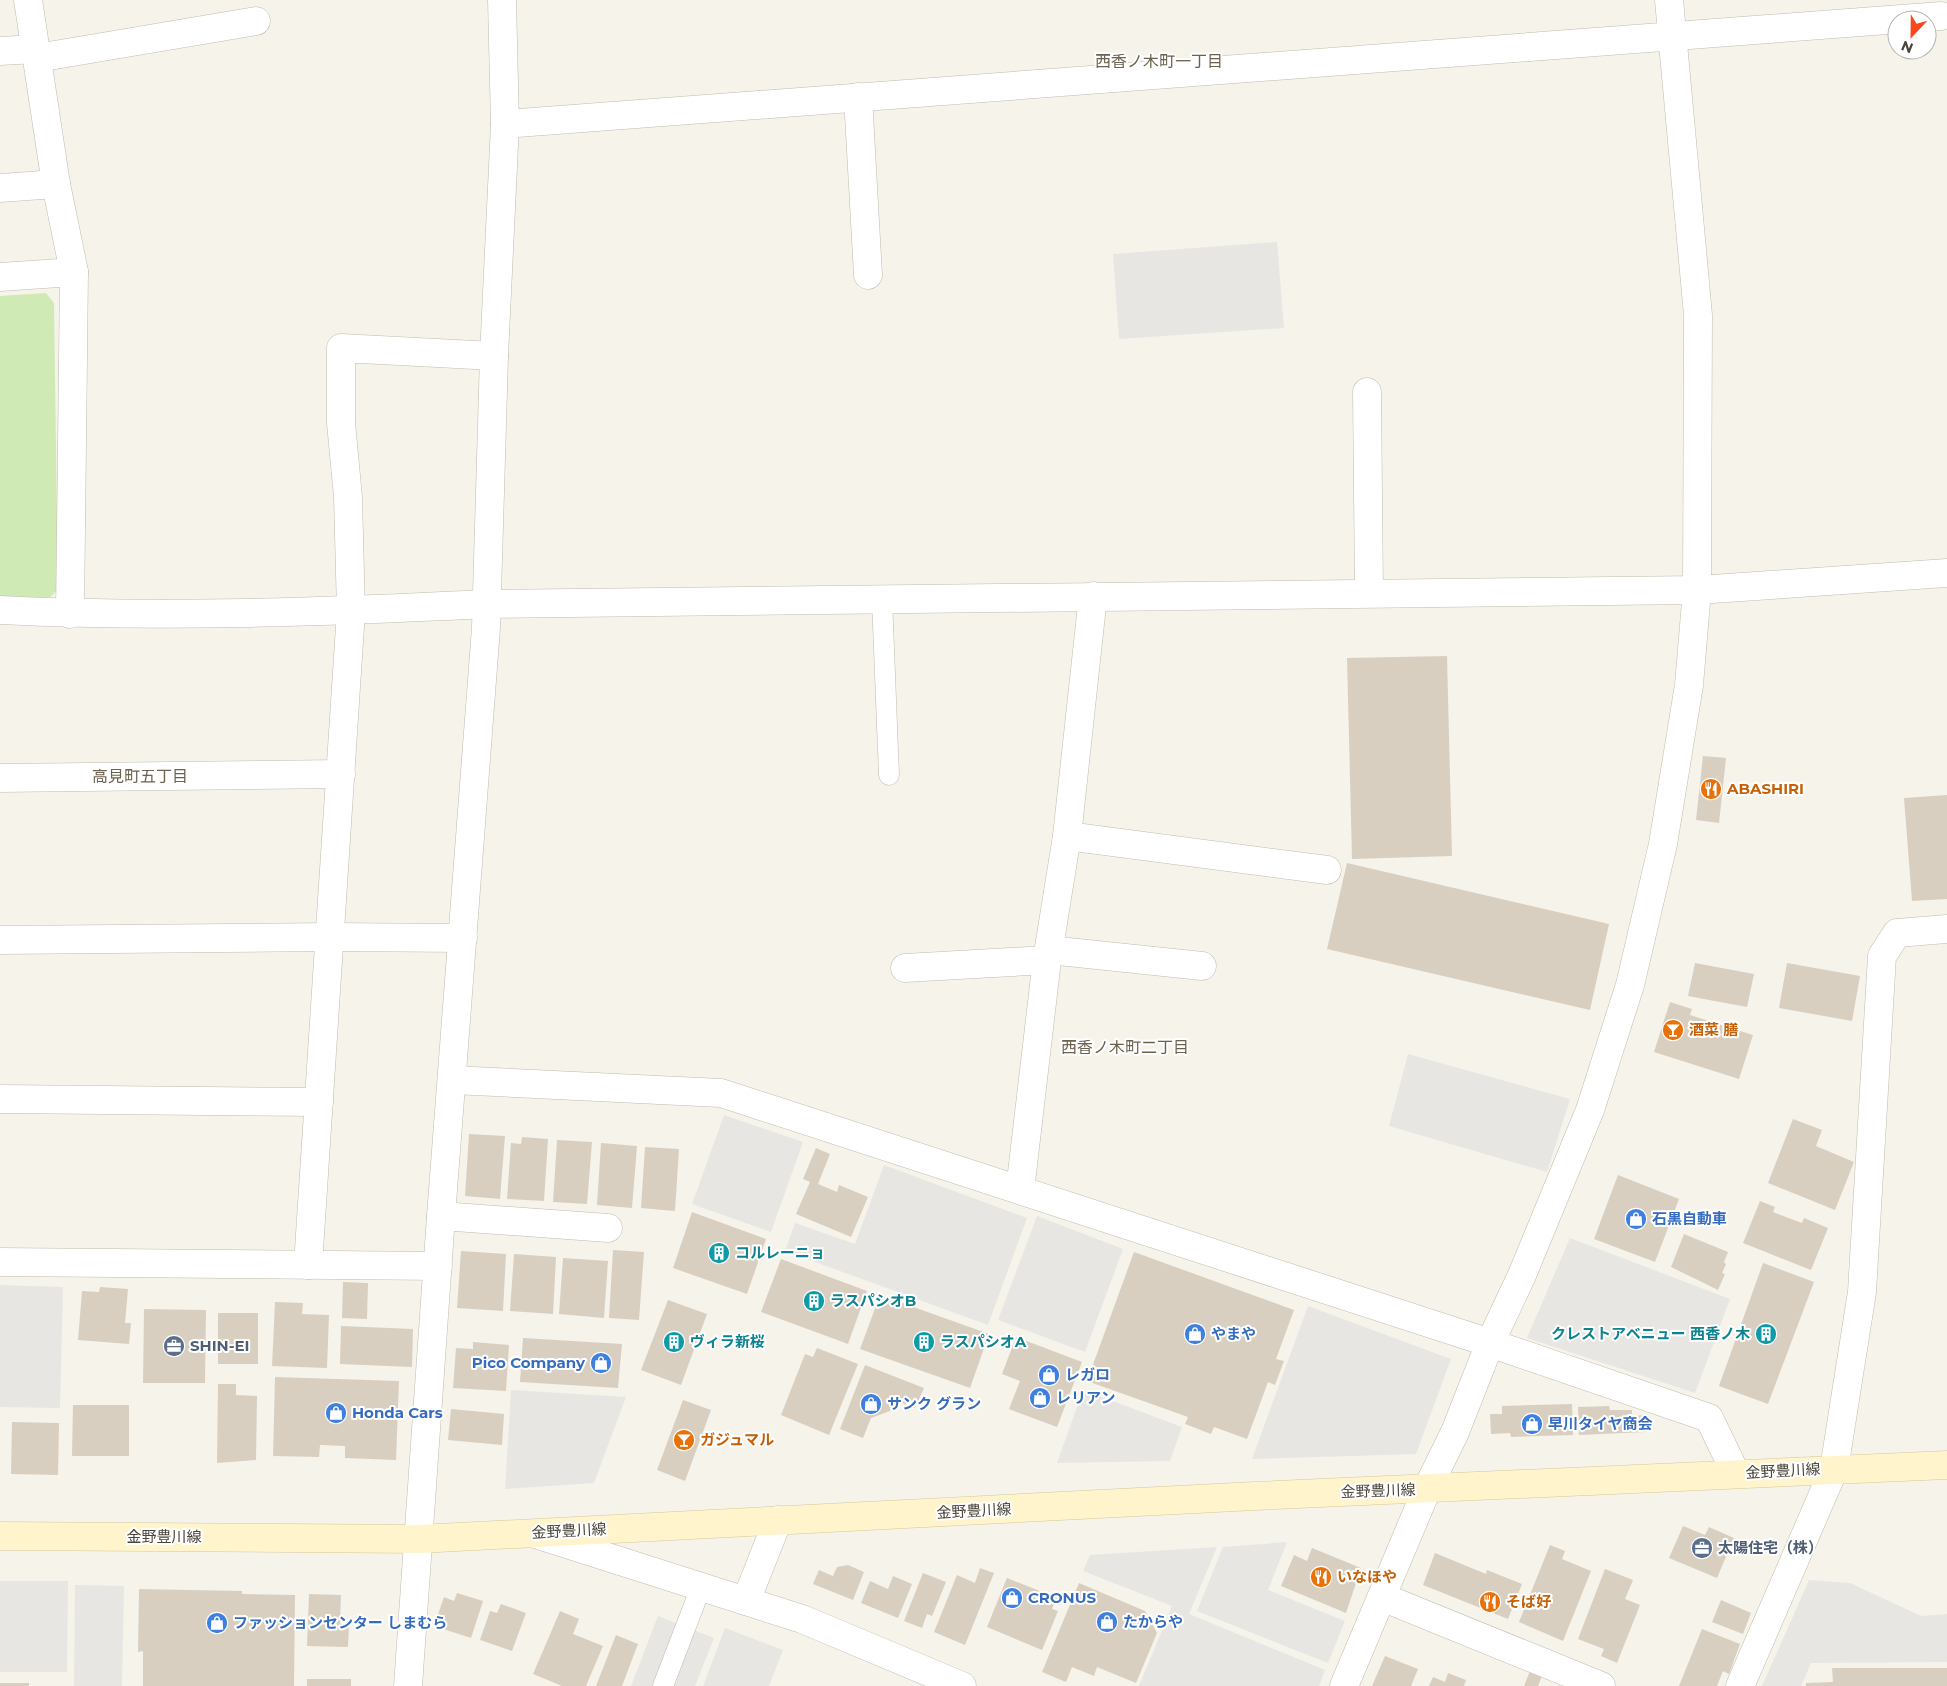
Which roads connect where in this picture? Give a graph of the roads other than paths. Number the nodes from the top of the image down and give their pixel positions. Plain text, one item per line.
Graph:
1 (28, 0) edge
2 (502, 0) edge
3 (1669, 0) edge
4 (1941, 16) dead end
5 (256, 21) dead end
6 (1671, 36) junction
7 (0, 52) edge
8 (36, 54) junction
9 (858, 97) junction
10 (504, 124) junction
11 (56, 184) junction
12 (0, 188) edge
13 (74, 272) junction
14 (868, 276) dead end
15 (0, 277) edge
16 (494, 356) junction
17 (1367, 392) dead end
18 (1947, 573) edge
19 (1697, 590) junction
20 (1369, 592) junction
21 (1093, 596) junction
22 (882, 599) junction
23 (487, 604) junction
24 (0, 610) edge
25 (351, 611) junction
26 (70, 614) junction
27 (341, 774) junction
28 (889, 775) dead end
29 (0, 778) edge
30 (1067, 836) junction
31 (1327, 870) dead end
32 (1947, 929) edge
33 (330, 936) junction
34 (463, 938) junction
35 (0, 940) edge
36 (1048, 955) junction
37 (1202, 966) dead end
38 (905, 968) dead end
39 (453, 1080) junction
40 (0, 1099) edge
41 (319, 1102) junction
42 (1020, 1190) junction
43 (440, 1216) junction
44 (608, 1228) dead end
45 (0, 1262) edge
46 (308, 1265) junction
47 (438, 1266) junction
48 (1490, 1343) junction
49 (1947, 1465) edge
50 (1834, 1469) junction
51 (1736, 1474) junction
52 (1427, 1489) junction
53 (778, 1520) junction
54 (532, 1533) junction
55 (0, 1536) edge
56 (419, 1539) junction
57 (702, 1587) junction
58 (1382, 1597) junction
59 (746, 1601) junction
60 (408, 1686) edge
61 (663, 1686) edge
62 (962, 1686) edge
63 (1344, 1686) edge
64 (1601, 1686) edge
65 (1740, 1686) edge

1 - 8 street
2 - 10 street
3 - 6 street
4 - 6 street
5 - 8 street
6 - 9 street
6 - 19 street
7 - 8 street
8 - 11 street
9 - 10 street
9 - 14 street
10 - 16 street
11 - 12 street
11 - 13 street
13 - 15 street
13 - 26 street
16 - 23 street
16 - 25 street
17 - 20 street
18 - 19 street
19 - 20 street
19 - 48 street
20 - 21 street
21 - 22 street
21 - 30 street
22 - 23 street
22 - 28 lane
23 - 25 street
23 - 34 street
24 - 26 street
25 - 26 street
25 - 27 street
27 - 29 street
27 - 33 street
30 - 31 street
30 - 36 street
32 - 50 street
33 - 34 street
33 - 35 street
33 - 41 street
34 - 39 street
36 - 37 street
36 - 38 street
36 - 42 street
39 - 42 street
39 - 43 street
40 - 41 street
41 - 46 street
42 - 48 street
43 - 44 street
43 - 47 street
45 - 46 street
46 - 47 street
47 - 56 street
48 - 51 street
48 - 52 street
49 - 50 main road, 金野豊川線
50 - 51 main road, 金野豊川線
50 - 65 street
51 - 52 main road, 金野豊川線
52 - 53 main road, 金野豊川線
52 - 58 street
53 - 54 main road, 金野豊川線
53 - 59 street
54 - 56 main road, 金野豊川線
54 - 57 street
55 - 56 main road, 金野豊川線
56 - 60 street
57 - 59 street
57 - 61 lane
58 - 63 street
58 - 64 street
59 - 62 street

